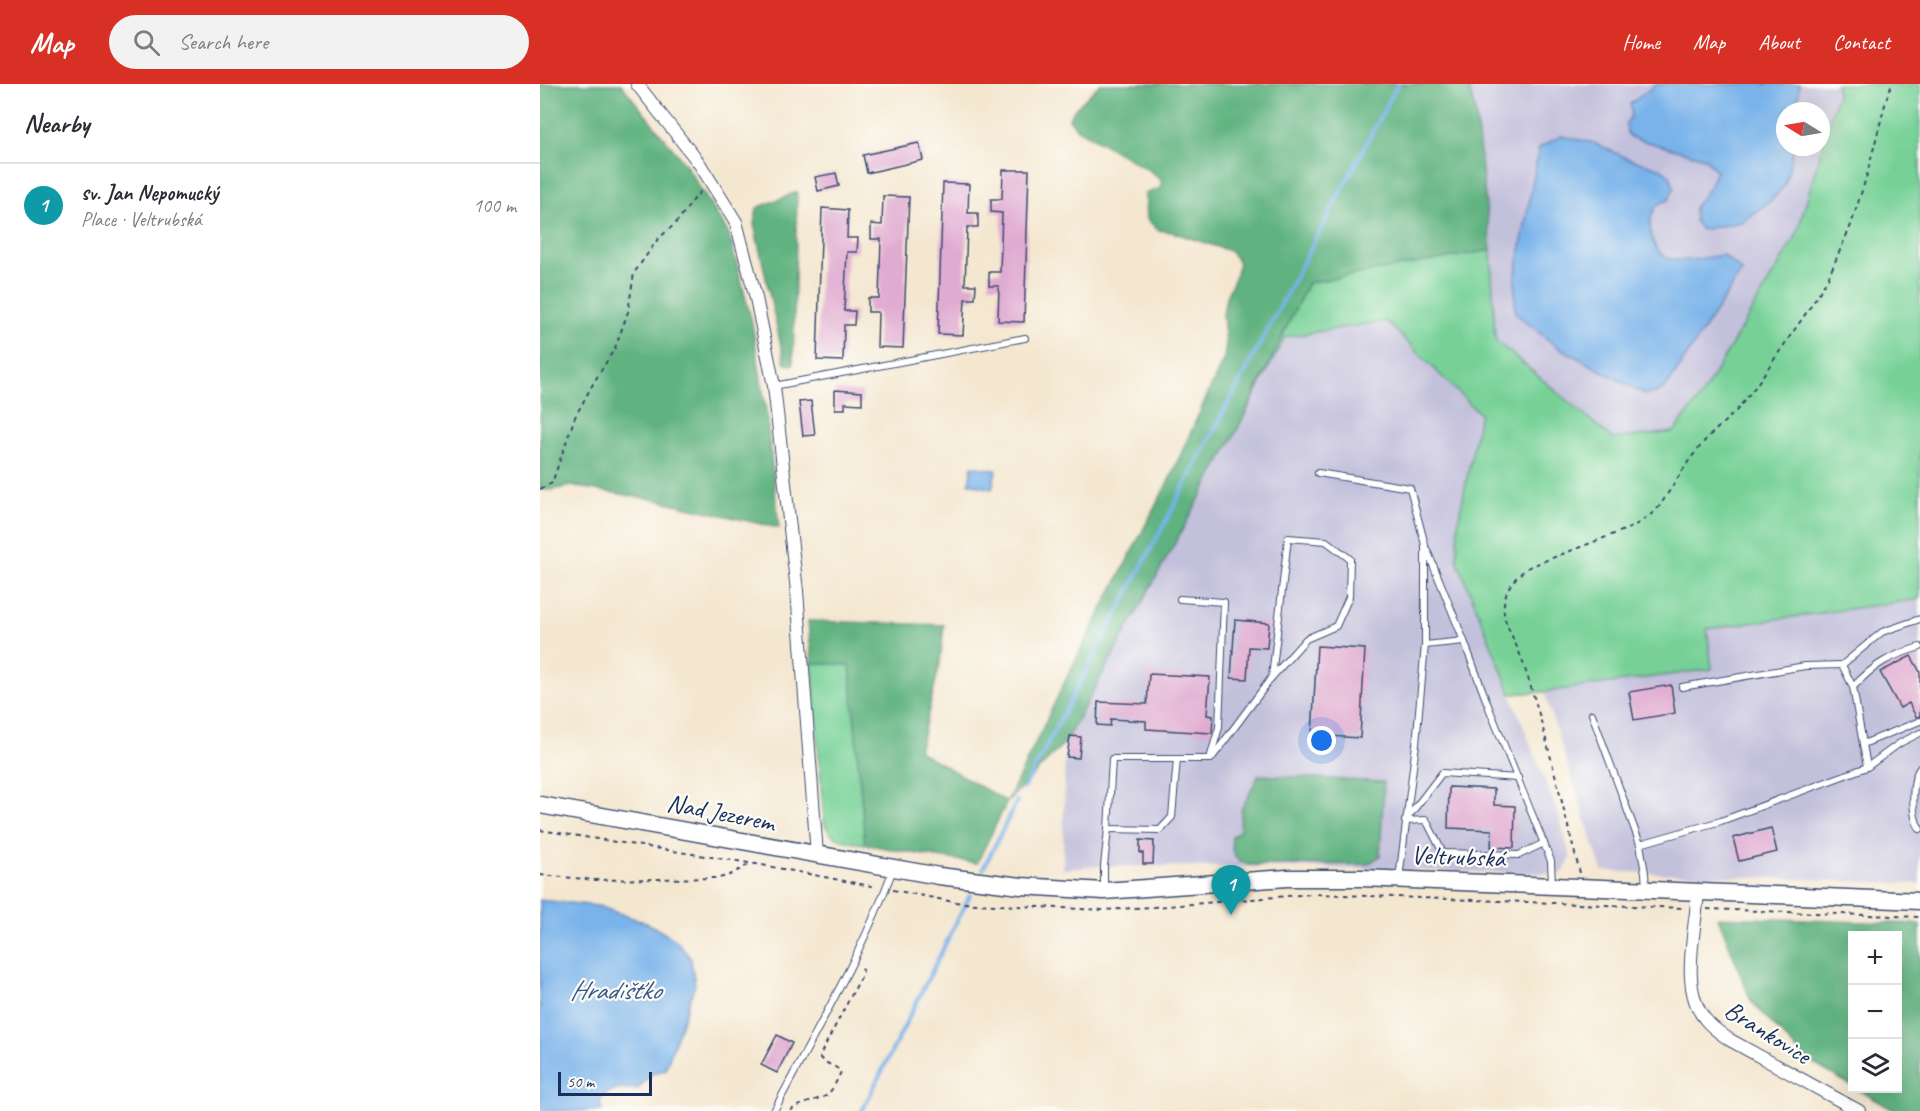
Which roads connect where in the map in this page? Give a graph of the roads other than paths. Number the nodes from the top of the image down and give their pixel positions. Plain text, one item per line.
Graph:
1 (637, 84) edge
2 (1025, 338) dead end
3 (774, 386) junction
4 (1318, 473) dead end
5 (1425, 545) junction
6 (1180, 599) dead end
7 (1920, 619) edge
8 (1464, 641) junction
9 (1425, 645) junction
10 (1920, 647) edge
11 (1842, 665) junction
12 (1272, 677) junction
13 (1682, 687) dead end
14 (1853, 687) junction
15 (1592, 714) dead end
16 (1920, 721) edge
17 (1920, 733) edge
18 (1863, 744) junction
19 (1177, 759) junction
20 (1210, 759) junction
21 (1867, 767) junction
22 (1920, 768) edge
23 (1518, 778) junction
24 (540, 805) edge
25 (1405, 821) junction
26 (1108, 829) junction
27 (1920, 829) edge
28 (1544, 843) junction
29 (1640, 844) junction
30 (817, 855) junction
31 (893, 868) junction
32 (1399, 879) junction
33 (993, 884) joint
34 (1552, 886) junction
35 (1646, 889) junction
36 (1104, 891) junction
37 (1697, 900) junction
38 (1920, 901) edge
39 (774, 1111) edge
40 (1859, 1111) edge

1 - 3 street
2 - 3 lane
3 - 30 street
4 - 5 lane
5 - 8 lane
5 - 9 lane
6 - 20 lane
7 - 11 lane
8 - 9 lane
8 - 23 lane
9 - 25 lane
10 - 14 lane
11 - 13 lane
11 - 14 lane
12 - 12 lane
12 - 20 lane
14 - 18 lane
15 - 29 lane
16 - 18 lane
17 - 21 lane
18 - 21 lane
19 - 20 lane
19 - 26 lane
19 - 26 lane
21 - 29 lane
22 - 27 lane
23 - 25 lane
23 - 28 lane
24 - 30 street, Nad Jezerem
25 - 28 lane
25 - 32 lane
26 - 36 lane
28 - 34 lane
29 - 35 lane
30 - 31 street, Nad Jezerem
31 - 33 street, Nad Jezerem
31 - 39 lane
32 - 34 street, Veltrubská
32 - 36 street, Veltrubská
33 - 36 street, Veltrubská
34 - 35 street, Veltrubská
35 - 37 street, Veltrubská
37 - 38 street, Veltrubská
37 - 40 street, Brankovice

